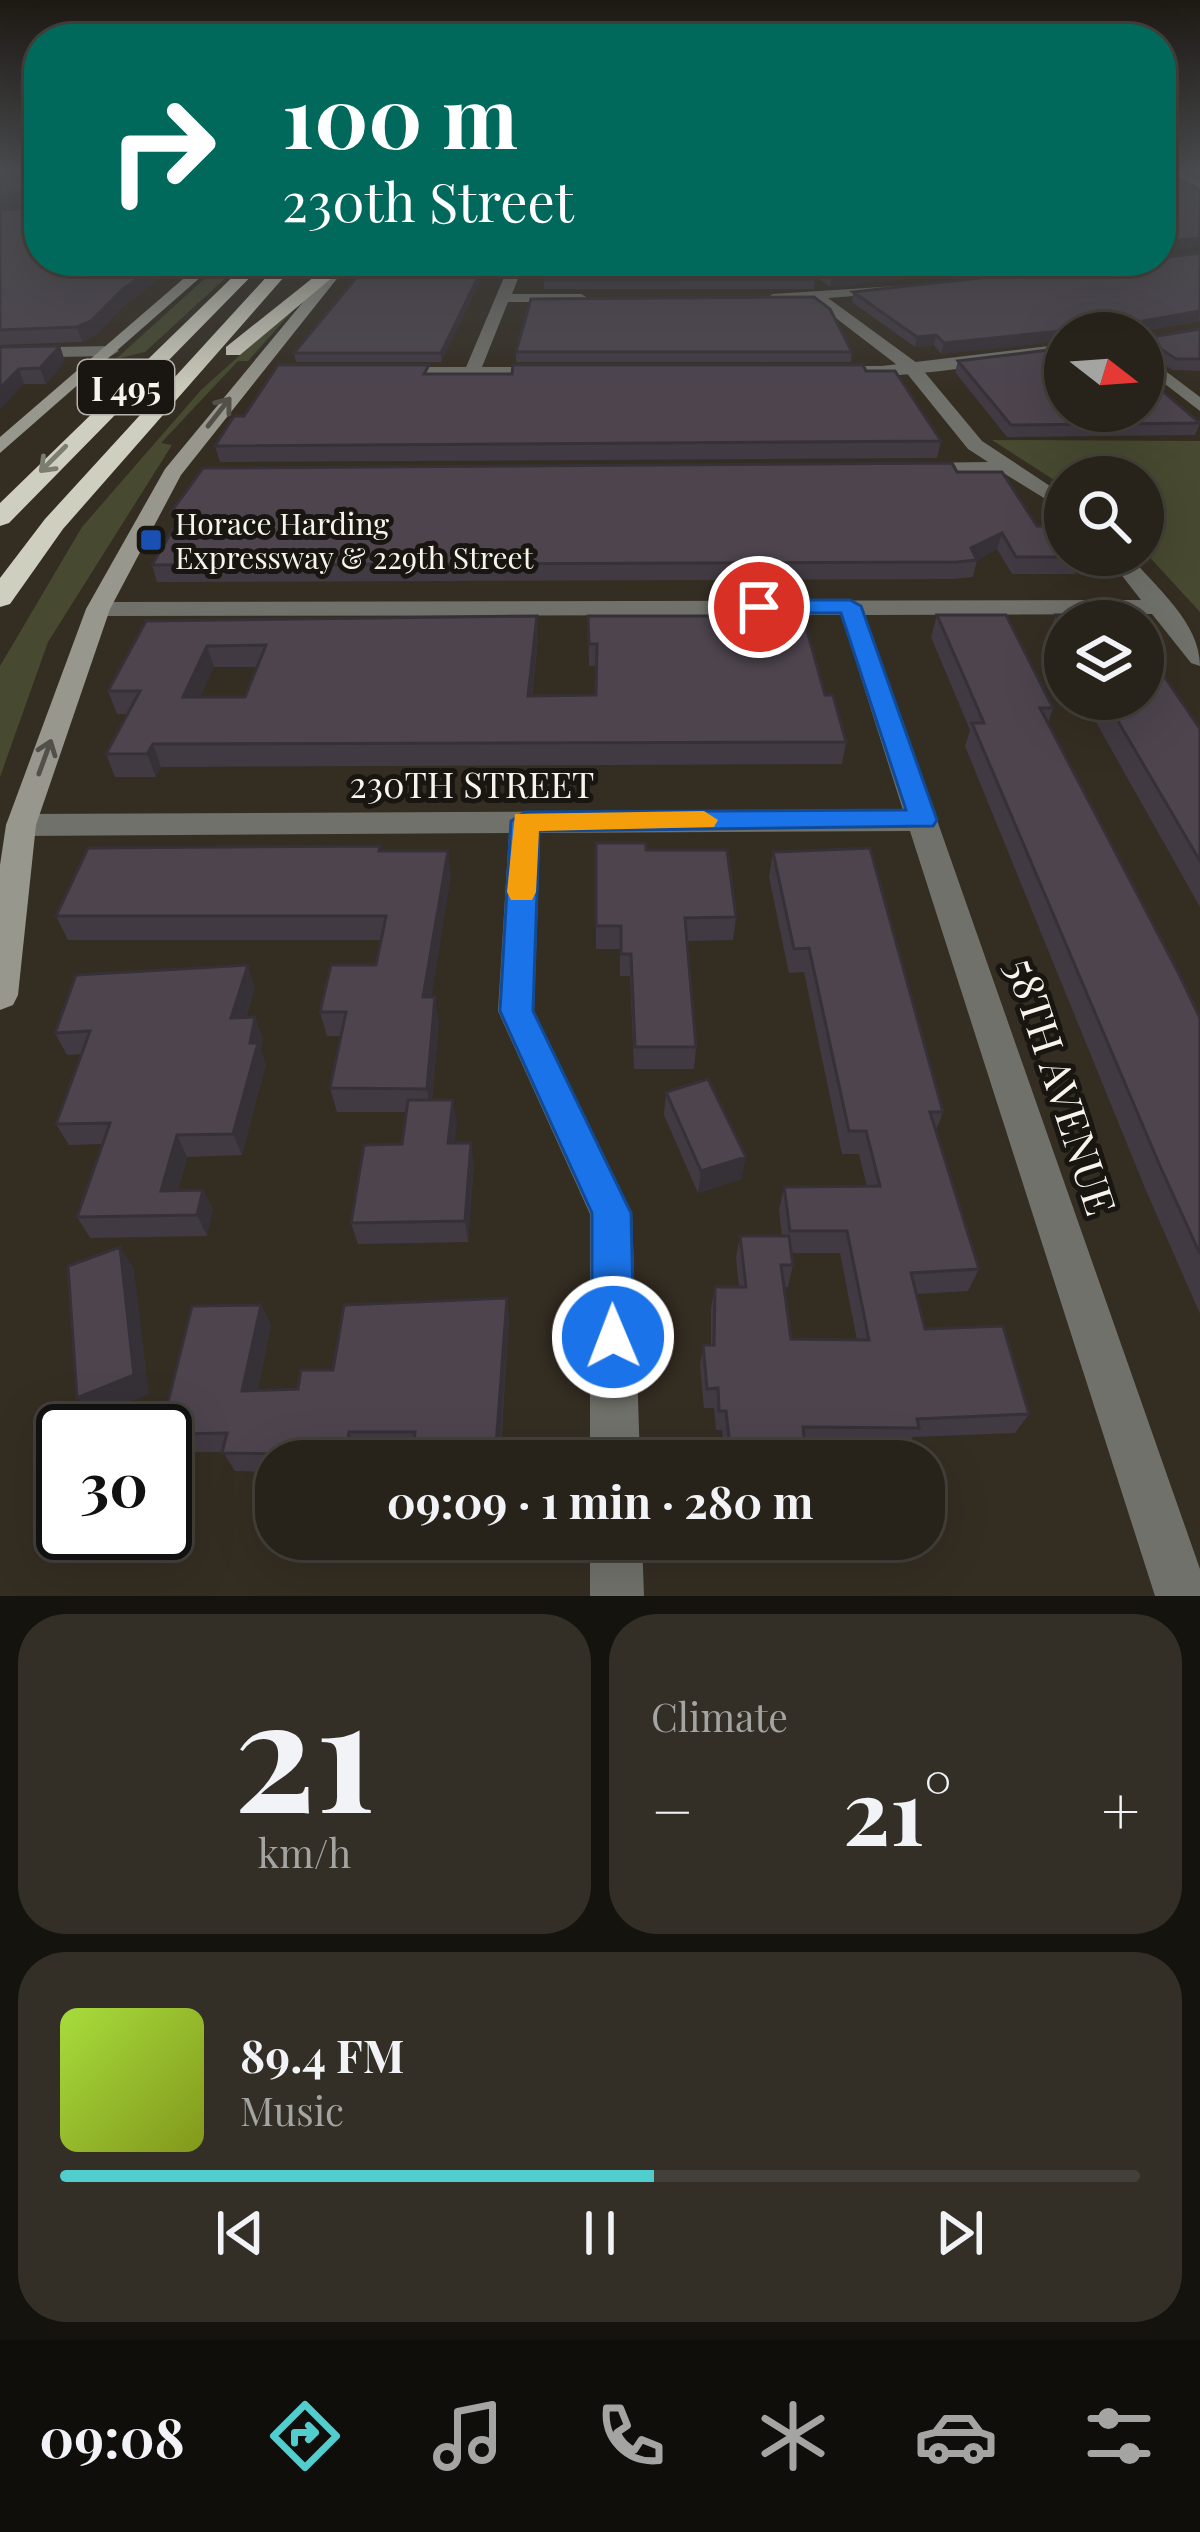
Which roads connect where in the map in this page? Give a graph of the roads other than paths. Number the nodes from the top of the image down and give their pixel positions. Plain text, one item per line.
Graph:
1 (195, 276) edge
2 (242, 276) edge
3 (276, 276) edge
4 (326, 276) edge
5 (333, 276) edge
6 (513, 276) edge
7 (1020, 276) edge
8 (997, 278) edge
9 (907, 288) edge
10 (817, 297) junction
11 (506, 298) junction
12 (590, 298) edge
13 (766, 298) edge
14 (111, 351) junction
15 (1044, 351) edge
16 (0, 352) edge
17 (911, 367) junction
18 (813, 371) edge
19 (362, 372) edge
20 (472, 372) junction
21 (563, 372) edge
22 (1164, 376) edge
23 (1200, 406) edge
24 (1, 445) edge
25 (112, 456) junction
26 (893, 469) edge
27 (1011, 469) junction
28 (1044, 491) edge
29 (0, 518) edge
30 (1135, 576) edge
31 (0, 598) edge
32 (1156, 600) edge
33 (850, 606) junction
34 (1044, 607) edge
35 (98, 609) junction
36 (1164, 610) edge
37 (1200, 658) edge
38 (923, 820) junction
39 (525, 821) junction
40 (21, 825) junction
41 (0, 995) edge
42 (615, 1440) edge
43 (616, 1560) edge
44 (617, 1596) edge
45 (1182, 1596) edge

1 - 14 main road
2 -> 29 highway, I 495
3 - 25 highway, I 495
4 - 25 highway
35 -> 5 main road
6 - 11 street
7 - 8 street
9 - 10 street
10 - 13 street
10 - 17 street
11 - 12 street
11 - 20 street
14 - 16 street
14 - 24 main road
15 - 17 street
17 - 18 street
17 - 27 street
19 - 20 street
20 - 21 street
22 - 23 street
25 - 31 highway, I 495
26 - 27 street
27 - 28 street
30 - 32 street
33 - 34 street
33 - 35 street
33 - 38 street, 58TH AVENUE
40 -> 35 main road
36 - 37 street
38 - 39 street, 230TH STREET
38 - 45 street, 58TH AVENUE
39 - 40 street, 230TH STREET
39 - 42 street
40 - 41 main road
43 - 44 street

